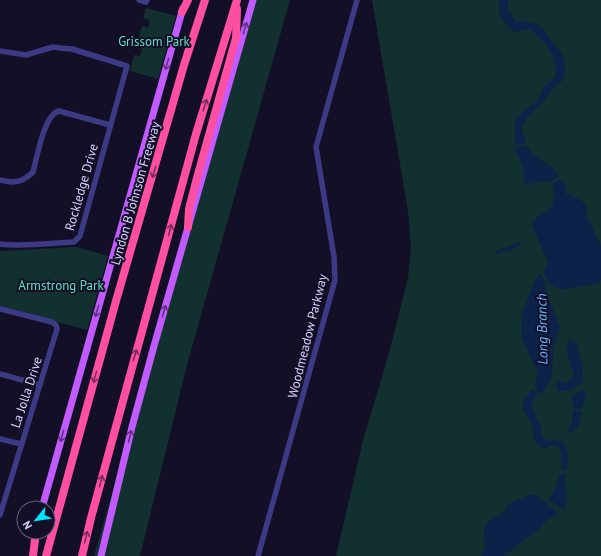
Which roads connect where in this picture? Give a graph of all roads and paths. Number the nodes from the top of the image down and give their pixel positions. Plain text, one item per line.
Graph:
1 (139, 0) edge
2 (185, 0) edge
3 (188, 0) edge
4 (205, 0) edge
5 (237, 0) edge
6 (253, 0) edge
7 (356, 0) edge
8 (146, 1) edge
9 (182, 12) junction
10 (0, 51) edge
11 (110, 125) junction
12 (0, 180) edge
13 (188, 227) junction
14 (0, 244) edge
15 (0, 309) edge
16 (0, 374) edge
17 (40, 385) junction
18 (0, 439) edge
19 (21, 444) junction
20 (44, 500) edge
21 (2, 504) edge
22 (0, 516) edge
23 (34, 540) edge
24 (35, 540) edge
25 (29, 556) edge
26 (33, 556) edge
27 (46, 556) edge
28 (82, 556) edge
29 (101, 556) edge
30 (258, 556) edge

1 - 8 street
2 - 9 main road, Lyndon B Johnson Freeway
3 - 9 highway
4 -> 27 highway, Lyndon B Johnson Freeway
5 - 13 highway
28 -> 5 highway
13 -> 6 main road
7 - 30 street, Woodmeadow Parkway
9 -> 20 main road, Lyndon B Johnson Freeway
10 - 11 street, Rockledge Drive
11 - 12 street
11 - 14 street, Rockledge Drive
29 -> 13 main road
15 - 17 street, La Jolla Drive
16 - 17 street
17 - 19 street, La Jolla Drive
18 - 19 street
19 - 21 street, La Jolla Drive
21 - 22 street, La Jolla Drive
23 - 25 main road
24 - 26 highway

